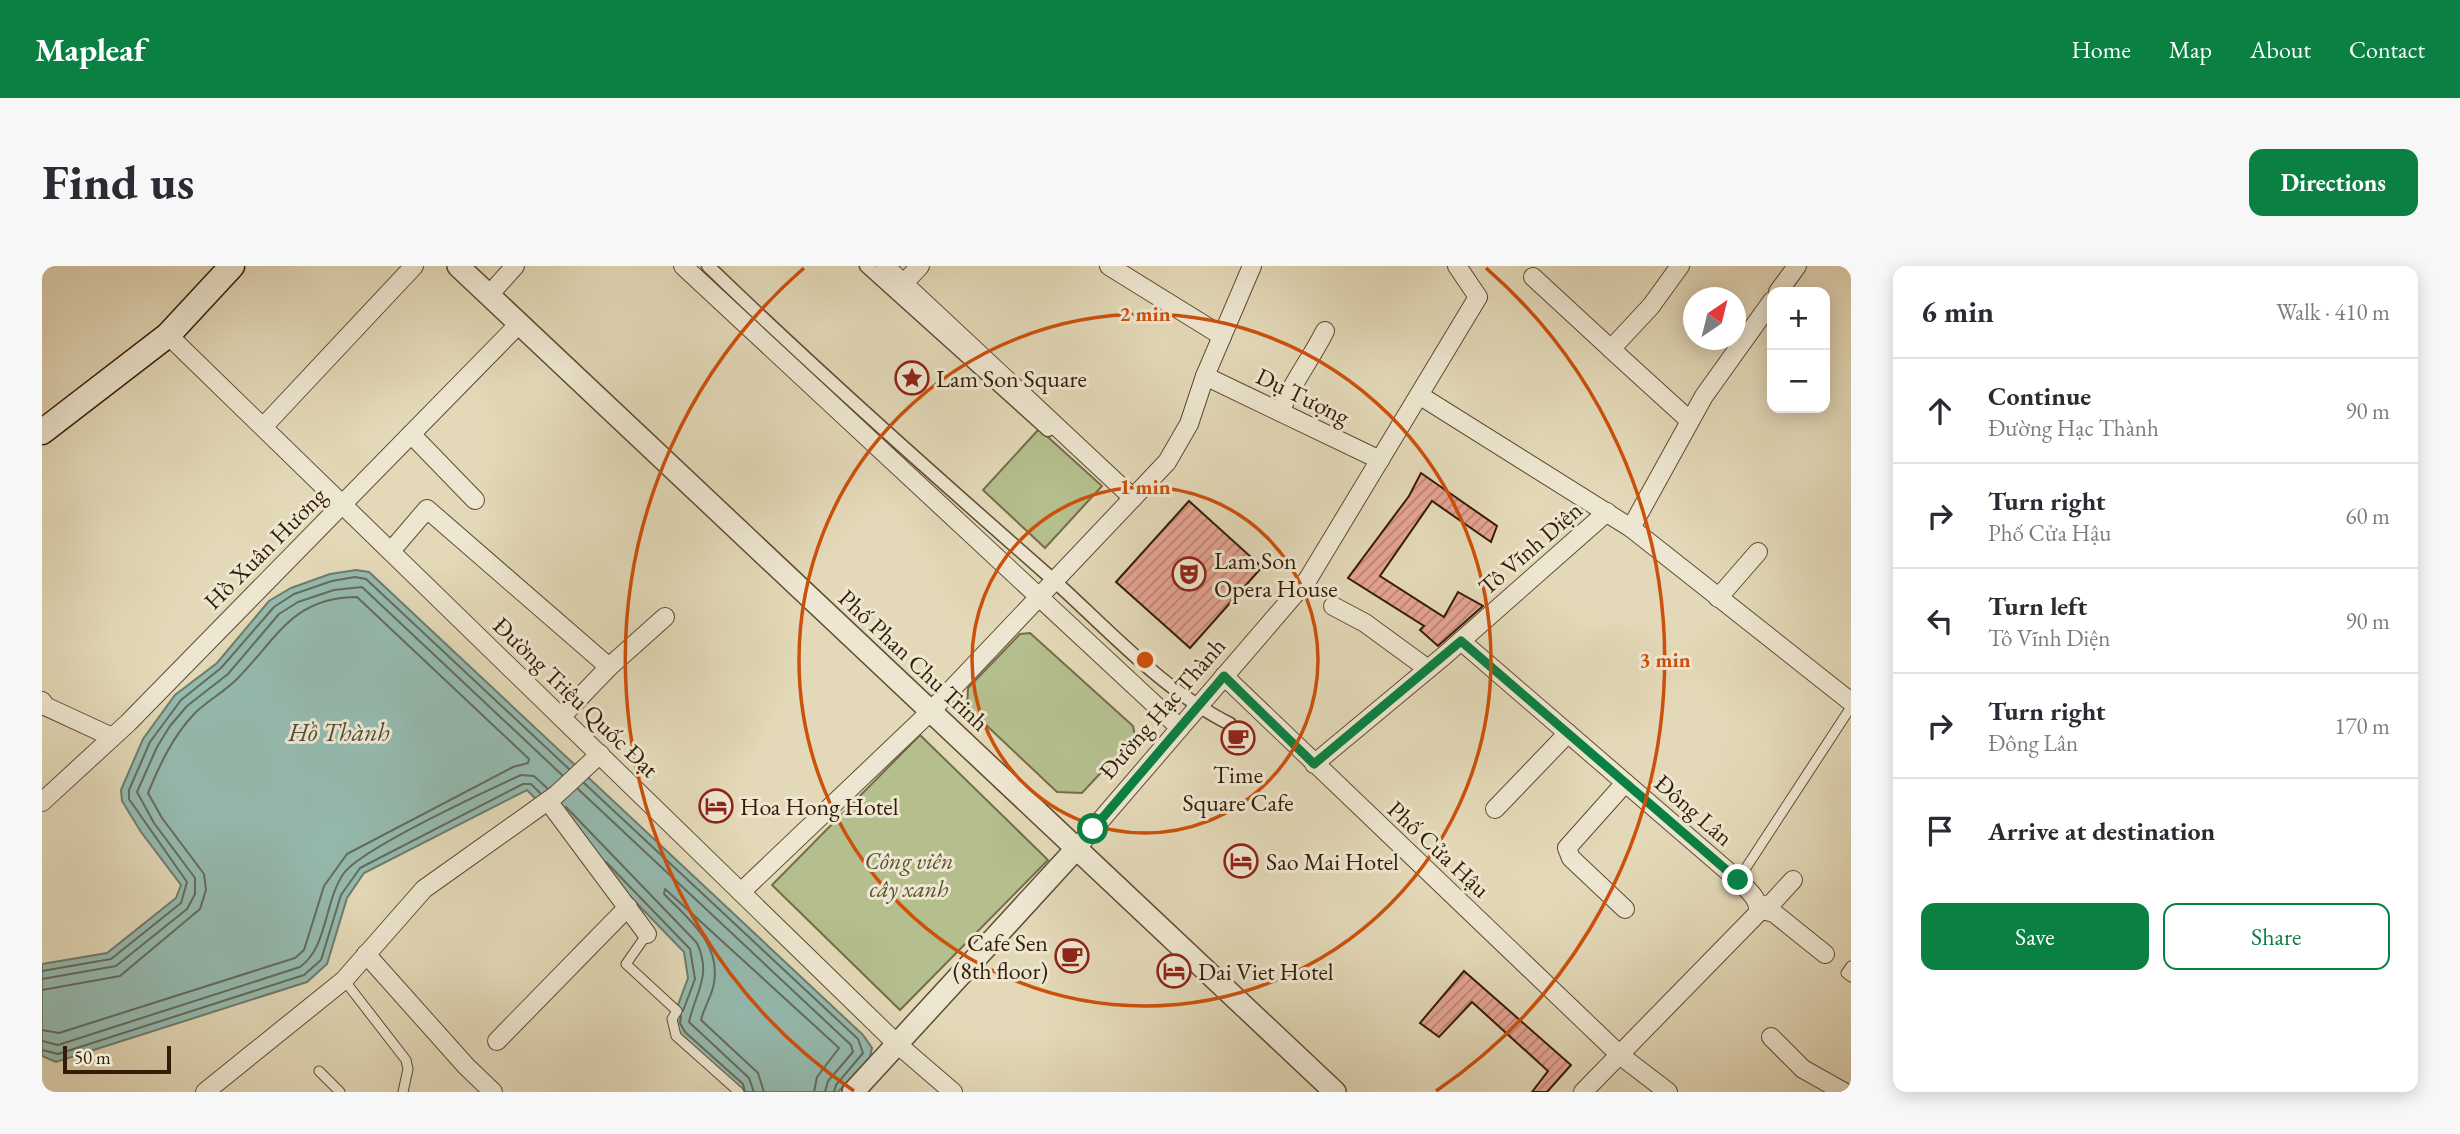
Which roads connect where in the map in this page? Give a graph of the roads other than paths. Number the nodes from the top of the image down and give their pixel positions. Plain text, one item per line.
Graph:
1 (232, 266) edge
2 (414, 266) edge
3 (458, 266) edge
4 (515, 266) edge
5 (683, 266) edge
6 (708, 266) edge
7 (866, 266) edge
8 (885, 266) edge
9 (919, 266) edge
10 (1109, 266) edge
11 (1252, 266) edge
12 (1457, 266) edge
13 (1680, 266) edge
14 (1797, 266) edge
15 (1533, 277) dead end
16 (904, 283) junction
17 (1782, 287) edge
18 (488, 295) junction
19 (1767, 308) edge
20 (520, 324) junction
21 (1325, 331) dead end
22 (168, 335) junction
23 (1222, 336) junction
24 (1611, 349) junction
25 (1205, 376) junction
26 (1419, 395) junction
27 (1280, 412) junction
28 (1689, 420) junction
29 (264, 426) junction
30 (42, 432) edge
31 (411, 435) junction
32 (1380, 460) junction
33 (475, 500) dead end
34 (1131, 503) junction
35 (343, 504) junction
36 (1607, 512) junction
37 (1631, 528) junction
38 (391, 551) junction
39 (1758, 552) dead end
40 (1053, 580) junction
41 (1039, 597) junction
42 (1718, 598) junction
43 (1333, 606) dead end
44 (665, 617) dead end
45 (1461, 641) junction
46 (609, 667) junction
47 (1428, 669) junction
48 (1224, 676) junction
49 (42, 701) edge
50 (1851, 704) edge
51 (1197, 707) junction
52 (930, 712) junction
53 (561, 717) junction
54 (1230, 724) dead end
55 (1180, 728) junction
56 (1568, 733) junction
57 (112, 737) junction
58 (594, 760) junction
59 (1314, 764) junction
60 (1625, 783) junction
61 (552, 798) junction
62 (42, 802) edge
63 (1495, 809) dead end
64 (1076, 849) junction
65 (1738, 880) junction
66 (1793, 880) dead end
67 (741, 892) junction
68 (628, 906) junction
69 (1759, 907) junction
70 (1625, 909) dead end
71 (648, 934) joint
72 (366, 954) junction
73 (1825, 954) dead end
74 (1851, 966) edge
75 (1851, 977) edge
76 (344, 979) junction
77 (1771, 1037) dead end
78 (497, 1041) dead end
79 (896, 1043) junction
80 (1621, 1056) junction
81 (319, 1072) dead end
82 (205, 1092) edge
83 (340, 1092) edge
84 (403, 1092) edge
85 (493, 1092) edge
86 (739, 1092) edge
87 (853, 1092) edge
88 (953, 1092) edge
89 (1335, 1092) edge
90 (1583, 1092) edge
91 (1668, 1092) edge
92 (1844, 1092) edge

1 - 22 main road
2 - 29 street
3 - 18 street, Phố Phan Chu Trinh
4 - 18 street
5 - 41 street
6 - 40 street
7 - 34 street
8 - 16 street
9 - 16 street
10 - 23 street
11 - 23 street
12 - 26 street, Đường Hạc Thành
13 - 24 street
14 - 17 street
15 - 24 street
16 - 34 street
18 - 20 street, Phố Phan Chu Trinh
19 - 28 street
20 - 31 street, Hồ Xuân Hương
20 - 52 street, Phố Phan Chu Trinh
21 - 27 street
22 - 29 street, Đường Triệu Quốc Đạt
22 - 30 main road
23 - 25 street
24 - 28 street
25 - 27 street, Dụ Tượng
25 - 34 street
26 - 32 street, Đường Hạc Thành
26 - 36 street
27 - 32 street, Dụ Tượng
28 - 37 street
29 - 35 street, Đường Triệu Quốc Đạt
31 - 33 street
31 - 35 street, Hồ Xuân Hương
32 - 48 street, Đường Hạc Thành
34 - 40 street
35 - 38 street, Đường Triệu Quốc Đạt
35 - 57 street, Hồ Xuân Hương
36 - 37 street, Tô Vĩnh Diện
36 - 45 street, Tô Vĩnh Diện
37 - 42 street, Tô Vĩnh Diện
38 - 46 street
38 - 53 street, Đường Triệu Quốc Đạt
39 - 42 street
40 - 41 street
40 - 51 street
41 - 52 street
41 - 55 street
42 - 50 street, Tô Vĩnh Diện
43 - 47 street
44 - 46 street
45 - 47 street, Tô Vĩnh Diện
45 - 56 street, Đông Lân
46 - 53 street
47 - 59 street, Tô Vĩnh Diện
48 - 51 street, Đường Hạc Thành
48 - 59 street, Phố Cửa Hậu
49 - 57 street
50 - 65 lane
51 - 54 street
51 - 55 street, Đường Hạc Thành
52 - 64 street, Phố Phan Chu Trinh
52 - 67 street
53 - 58 street, Đường Triệu Quốc Đạt
55 - 64 street, Đường Hạc Thành
56 - 60 street, Đông Lân
56 - 63 street
57 - 62 street, Hồ Xuân Hương
58 - 61 street
58 - 67 street, Đường Triệu Quốc Đạt
59 - 80 street, Phố Cửa Hậu
60 - 65 street, Đông Lân
60 - 70 street
61 - 68 street
61 - 72 street
64 - 79 street, Đường Hạc Thành
64 - 89 street, Phố Phan Chu Trinh
65 - 69 street, Đông Lân
66 - 69 street
67 - 79 street, Đường Triệu Quốc Đạt
68 - 71 street
68 - 78 street
69 - 73 street
69 - 80 street
71 - 86 lane
72 - 76 street
72 - 85 street
74 - 75 lane
76 - 82 street
76 - 84 lane
77 - 92 street
79 - 87 street, Đường Hạc Thành
79 - 88 street, Đường Triệu Quốc Đạt
80 - 90 street
80 - 91 street, Phố Cửa Hậu
81 - 83 lane

